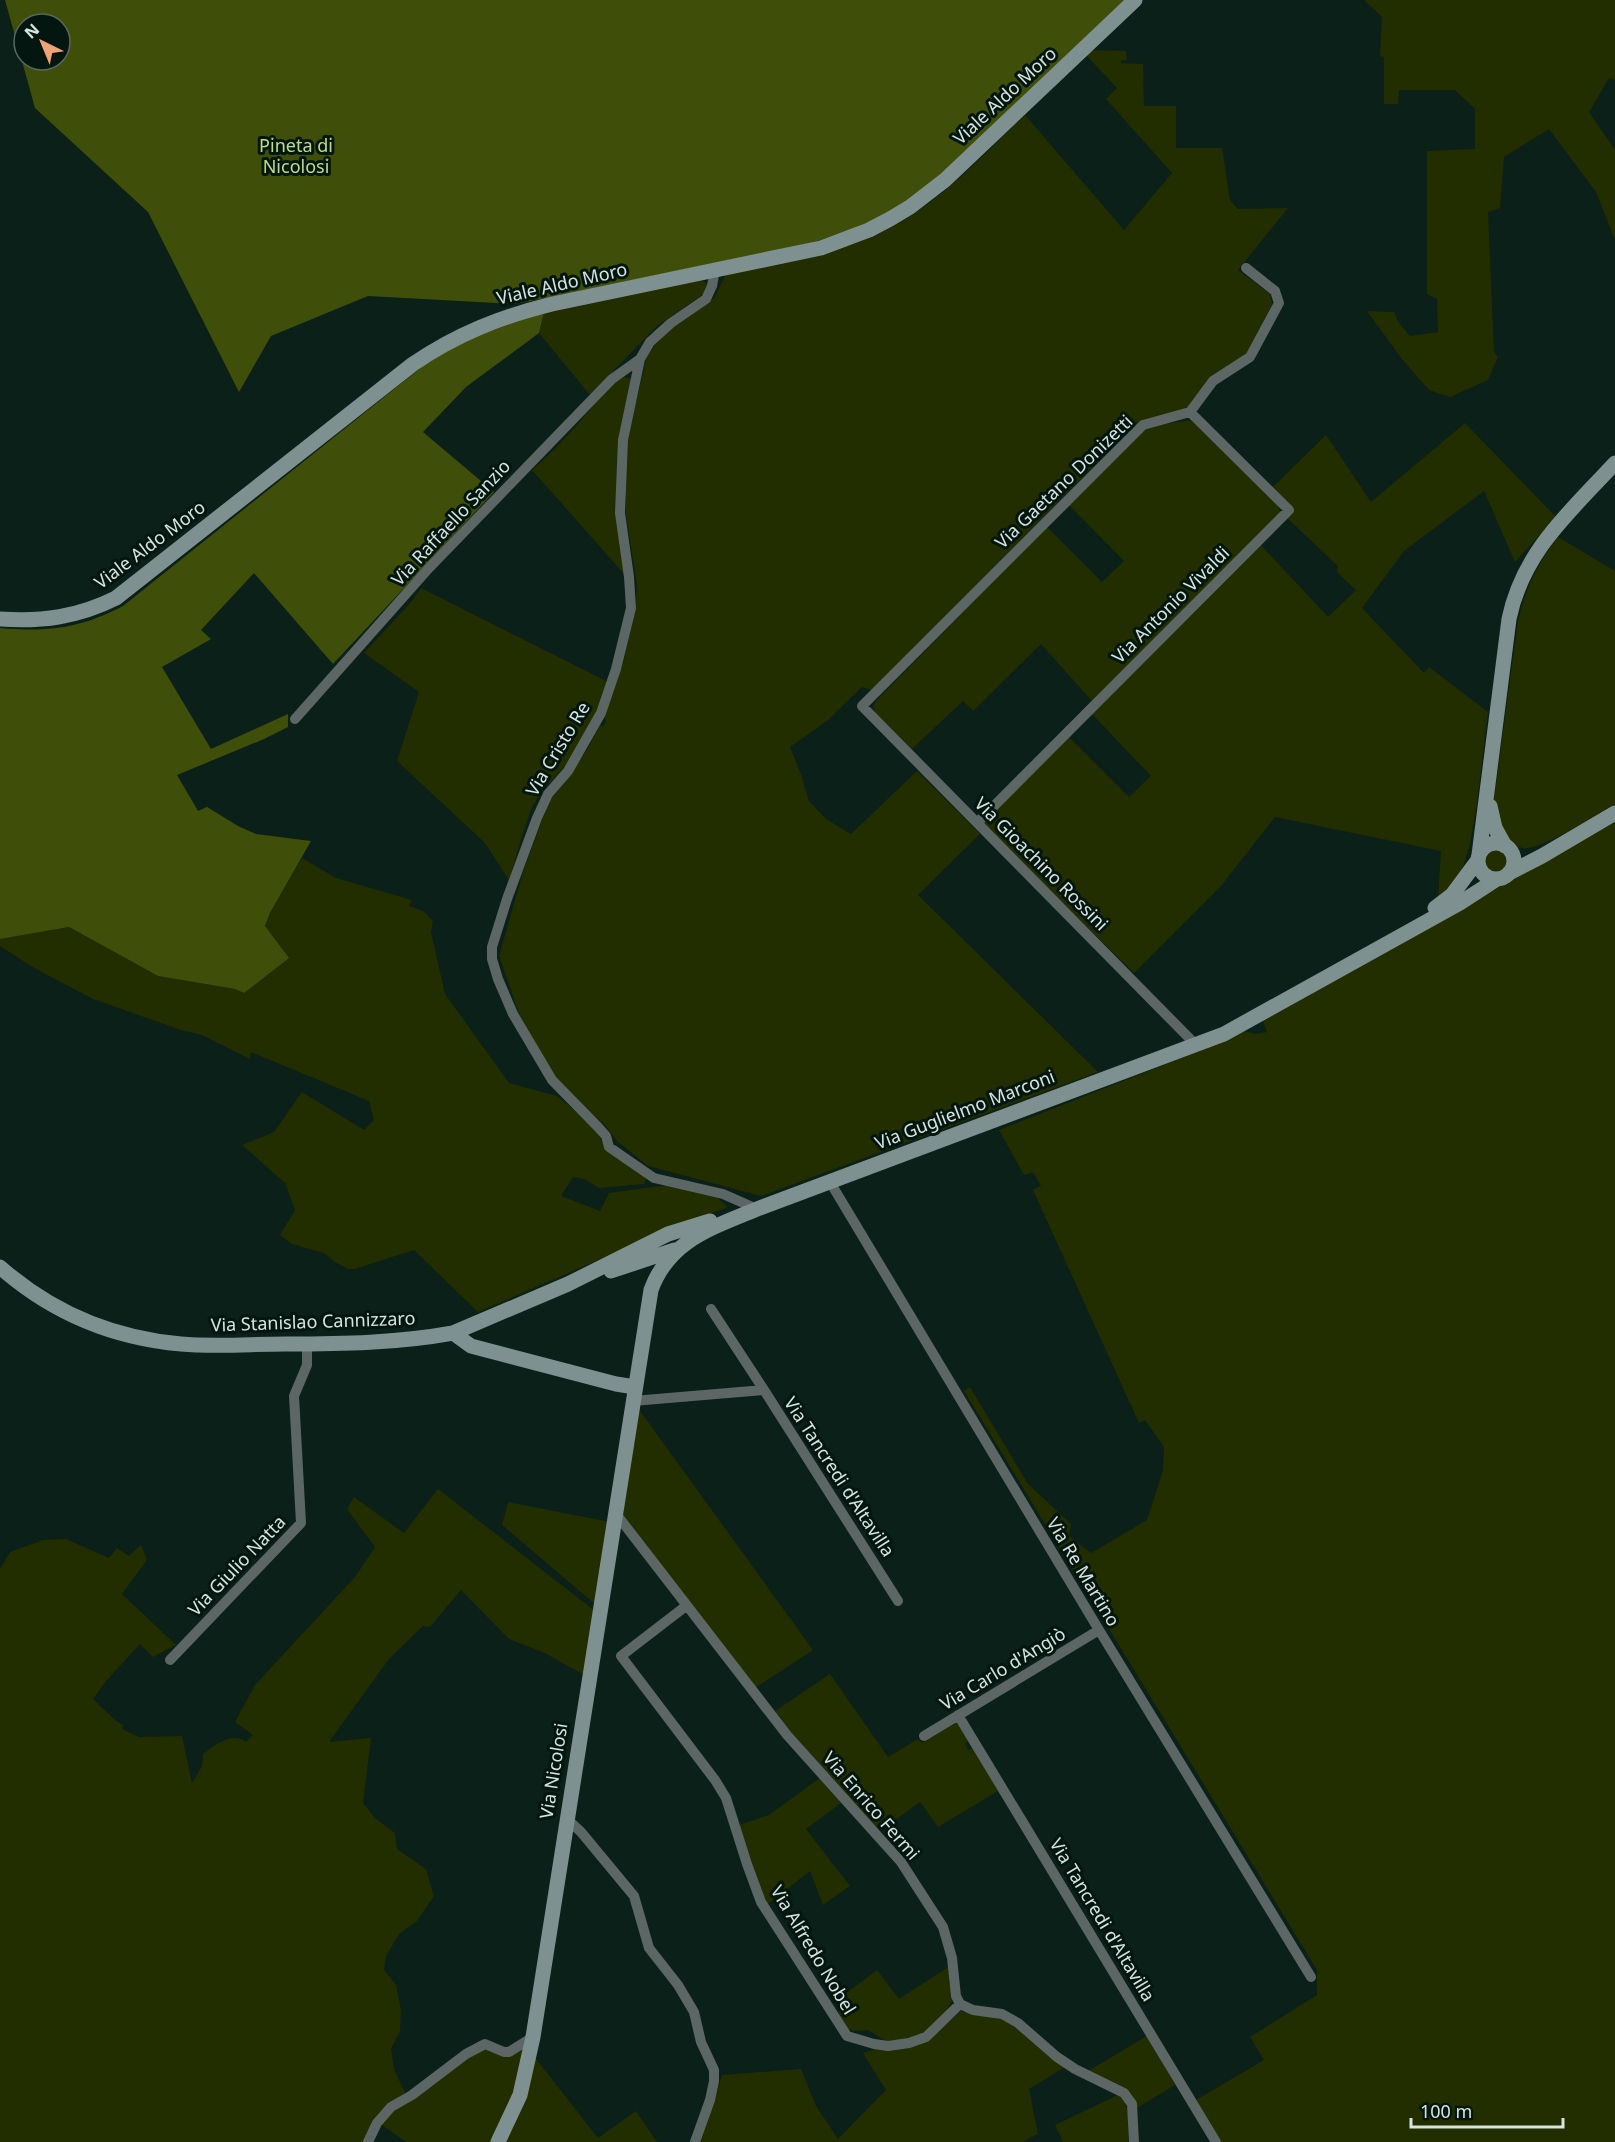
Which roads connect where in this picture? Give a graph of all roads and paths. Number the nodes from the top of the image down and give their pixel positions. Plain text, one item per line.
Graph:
1 (1135, 0) edge
2 (1246, 268) dead end
3 (715, 270) junction
4 (640, 359) junction
5 (1190, 412) junction
6 (1615, 463) edge
7 (0, 619) edge
8 (862, 706) joint
9 (295, 719) dead end
10 (1488, 791) junction
11 (1615, 813) edge
12 (977, 823) junction
13 (1580, 832) junction
14 (1507, 847) junction
15 (1478, 857) junction
16 (1503, 876) junction
17 (1396, 936) junction
18 (1196, 1045) junction
19 (830, 1182) junction
20 (757, 1209) junction
21 (678, 1248) junction
22 (0, 1267) edge
23 (568, 1284) junction
24 (711, 1309) dead end
25 (453, 1333) junction
26 (307, 1344) junction
27 (764, 1390) junction
28 (634, 1394) junction
29 (617, 1515) junction
30 (898, 1601) dead end
31 (686, 1606) junction
32 (1099, 1630) junction
33 (170, 1659) dead end
34 (958, 1715) junction
35 (924, 1736) dead end
36 (566, 1818) junction
37 (1311, 1977) dead end
38 (960, 2004) junction
39 (533, 2037) junction
40 (368, 2142) edge
41 (498, 2142) edge
42 (695, 2142) edge
43 (1134, 2142) edge
44 (1216, 2142) edge

1 - 3 main road, Viale Aldo Moro
2 - 5 street
3 - 4 street, Via Cristo Re
3 - 7 main road, Viale Aldo Moro
4 - 9 street, Via Raffaello Sanzio
4 - 20 street, Via Cristo Re
5 - 8 street, Via Gaetano Donizetti
5 - 12 street, Via Antonio Vivaldi
6 - 10 main road
8 - 12 street, Via Gioachino Rossini
10 - 14 main road
10 - 15 main road
11 - 13 main road
12 - 18 street, Via Gioachino Rossini
13 - 14 main road
13 - 16 main road
14 - 15 main road
14 - 16 main road
15 - 16 main road
15 - 17 main road
16 - 17 main road
17 - 18 main road, Via Guglielmo Marconi
18 - 19 main road, Via Guglielmo Marconi
19 - 20 main road, Via Guglielmo Marconi
19 - 32 street, Via Re Martino
20 - 21 main road, Via Guglielmo Marconi
20 - 23 main road
21 - 23 main road
21 - 28 main road, Via Guglielmo Marconi
22 - 26 main road, Via Stanislao Cannizzaro
23 - 25 main road, Via Stanislao Cannizzaro
24 - 27 street
25 - 26 main road, Via Stanislao Cannizzaro
25 - 28 main road
26 - 33 street, Via Giulio Natta
27 - 28 street, Via Tancredi d'Altavilla
27 - 30 street, Via Tancredi d'Altavilla
28 - 29 main road, Via Nicolosi
29 - 31 street, Via Enrico Fermi
29 - 36 main road, Via Nicolosi
31 - 38 street, Via Enrico Fermi
31 - 38 street, Via Alfredo Nobel
32 - 34 street, Via Carlo d'Angiò
32 - 37 street, Via Re Martino
34 - 35 street, Via Carlo d'Angiò
34 - 44 street, Via Tancredi d'Altavilla
36 - 39 main road, Via Nicolosi
36 - 42 street
38 - 43 street
39 - 40 street
39 - 41 main road, Via Nicolosi

